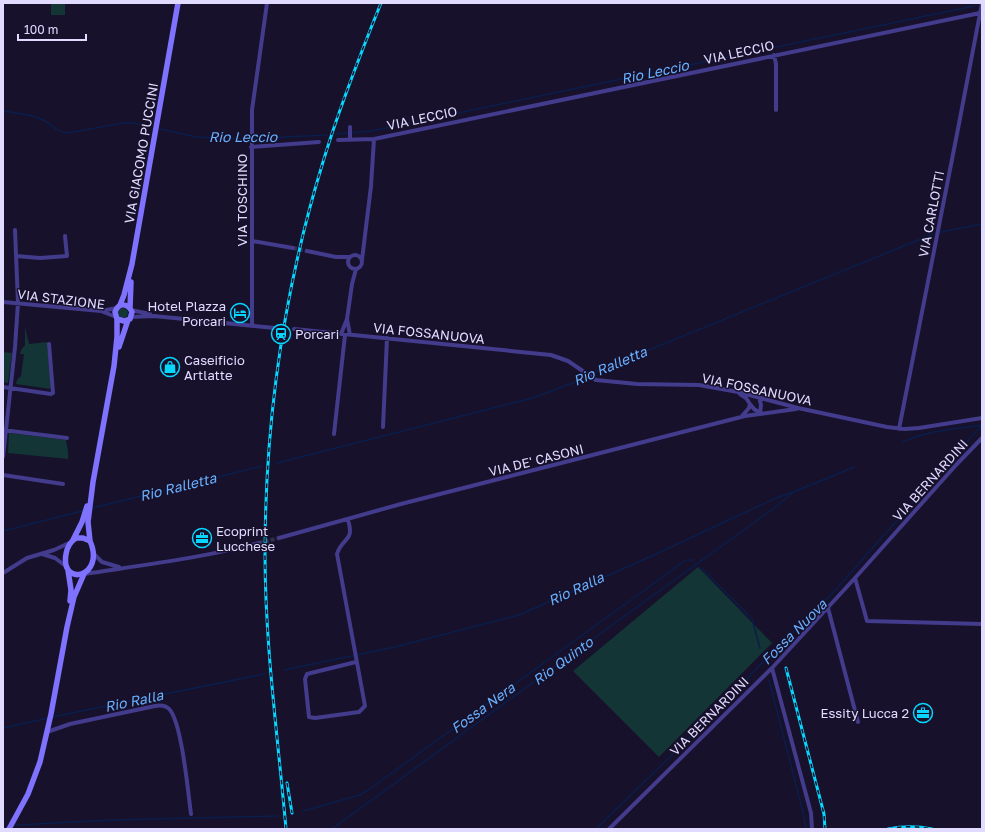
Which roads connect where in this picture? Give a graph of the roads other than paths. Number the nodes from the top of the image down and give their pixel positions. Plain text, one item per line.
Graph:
1 (178, 3) edge
2 (267, 3) edge
3 (982, 3) edge
4 (980, 13) junction
5 (774, 55) junction
6 (776, 110) dead end
7 (350, 128) dead end
8 (374, 139) junction
9 (338, 140) dead end
10 (350, 140) junction
11 (319, 142) dead end
12 (251, 146) junction
13 (15, 230) dead end
14 (65, 236) dead end
15 (252, 241) junction
16 (364, 243) junction
17 (293, 248) tunnel mouth
18 (307, 252) tunnel mouth
19 (357, 255) junction
20 (16, 256) junction
21 (336, 257) junction
22 (350, 257) junction
23 (362, 260) junction
24 (132, 264) junction
25 (349, 266) junction
26 (356, 269) junction
27 (352, 284) junction
28 (3, 302) edge
29 (18, 303) junction
30 (119, 306) junction
31 (131, 309) junction
32 (101, 311) junction
33 (154, 316) junction
34 (117, 318) junction
35 (130, 318) junction
36 (347, 319) junction
37 (252, 326) junction
38 (275, 328) dead end
39 (294, 329) dead end
40 (346, 335) junction
41 (387, 338) junction
42 (49, 344) dead end
43 (114, 366) junction
44 (3, 387) edge
45 (11, 388) junction
46 (738, 392) junction
47 (759, 398) junction
48 (750, 404) junction
49 (798, 408) junction
50 (760, 413) junction
51 (742, 416) junction
52 (982, 418) edge
53 (383, 427) dead end
54 (899, 429) junction
55 (5, 430) edge
56 (334, 434) dead end
57 (67, 438) dead end
58 (982, 438) edge
59 (3, 457) edge
60 (3, 475) edge
61 (93, 482) junction
62 (63, 484) dead end
63 (348, 520) junction
64 (279, 538) tunnel mouth
65 (72, 540) junction
66 (90, 541) junction
67 (259, 544) tunnel mouth
68 (41, 554) junction
69 (94, 554) junction
70 (124, 568) junction
71 (68, 569) junction
72 (3, 573) edge
73 (84, 574) junction
74 (855, 578) junction
75 (828, 608) junction
76 (982, 624) edge
77 (67, 627) junction
78 (356, 661) junction
79 (772, 668) junction
80 (858, 722) dead end
81 (47, 732) junction
82 (191, 814) dead end
83 (9, 829) edge
84 (609, 829) edge
85 (812, 829) edge

1 - 24 main road, VIA GIACOMO PUCCINI
2 - 12 street, VIA TOSCHINO
3 - 4 street, VIA CARLOTTI
4 - 5 street, VIA LECCIO
4 - 54 street, VIA CARLOTTI
5 - 6 street
5 - 8 street, VIA LECCIO
7 - 10 street
8 - 10 street, VIA LECCIO
8 - 16 street
9 - 10 street, VIA LECCIO
11 - 12 street
12 - 15 street, VIA TOSCHINO
13 - 20 street
14 - 20 street
15 - 17 street
15 - 37 street, VIA TOSCHINO
16 - 19 street
16 - 23 street
18 - 21 street
19 - 22 street
19 - 23 street
20 - 29 street
21 - 22 street
21 - 25 street
22 - 25 street
23 - 26 street
24 - 30 main road, VIA GIACOMO PUCCINI
24 - 31 main road
25 - 26 street
25 - 27 street
26 - 27 street
27 - 36 street
28 - 29 street, VIA STAZIONE
29 - 32 street, VIA STAZIONE
29 - 45 street
30 - 31 main road
30 - 32 street
30 - 34 main road
31 - 33 street
31 - 35 main road
32 - 34 street, VIA STAZIONE
33 - 35 street
33 - 37 street
34 - 35 main road
34 - 43 main road
35 - 43 main road
36 - 40 street
36 - 40 street
37 - 38 street
39 - 40 street, VIA FOSSANUOVA
40 - 41 street, VIA FOSSANUOVA
40 - 56 street
41 - 46 street, VIA FOSSANUOVA
41 - 53 street
42 - 45 street
43 - 61 main road
44 - 45 street
45 - 55 street
46 - 47 street, VIA FOSSANUOVA
46 - 48 street
47 - 49 street, VIA FOSSANUOVA
47 - 50 street
48 - 50 street
48 - 51 street
49 - 50 street, VIA DE' CASONI
49 - 54 street, VIA FOSSANUOVA
50 - 51 street, VIA DE' CASONI
51 - 63 street, VIA DE' CASONI
52 - 54 street, VIA FOSSANUOVA
55 - 57 street
55 - 59 street
58 - 74 street, VIA BERNARDINI
60 - 62 street
61 - 65 main road
61 - 66 main road
63 - 64 street, VIA DE' CASONI
63 - 78 street
65 - 66 main road
65 - 68 street
65 - 71 main road
66 - 69 main road
67 - 70 street
68 - 71 street
68 - 72 street
69 - 70 street
69 - 73 main road
70 - 73 street
71 - 73 main road
71 - 77 main road
73 - 77 main road
74 - 75 street, VIA BERNARDINI
74 - 76 street
75 - 79 street, VIA BERNARDINI
75 - 80 street
77 - 81 main road
78 - 78 street
79 - 84 street, VIA BERNARDINI
79 - 85 street
81 - 82 street
81 - 83 main road

